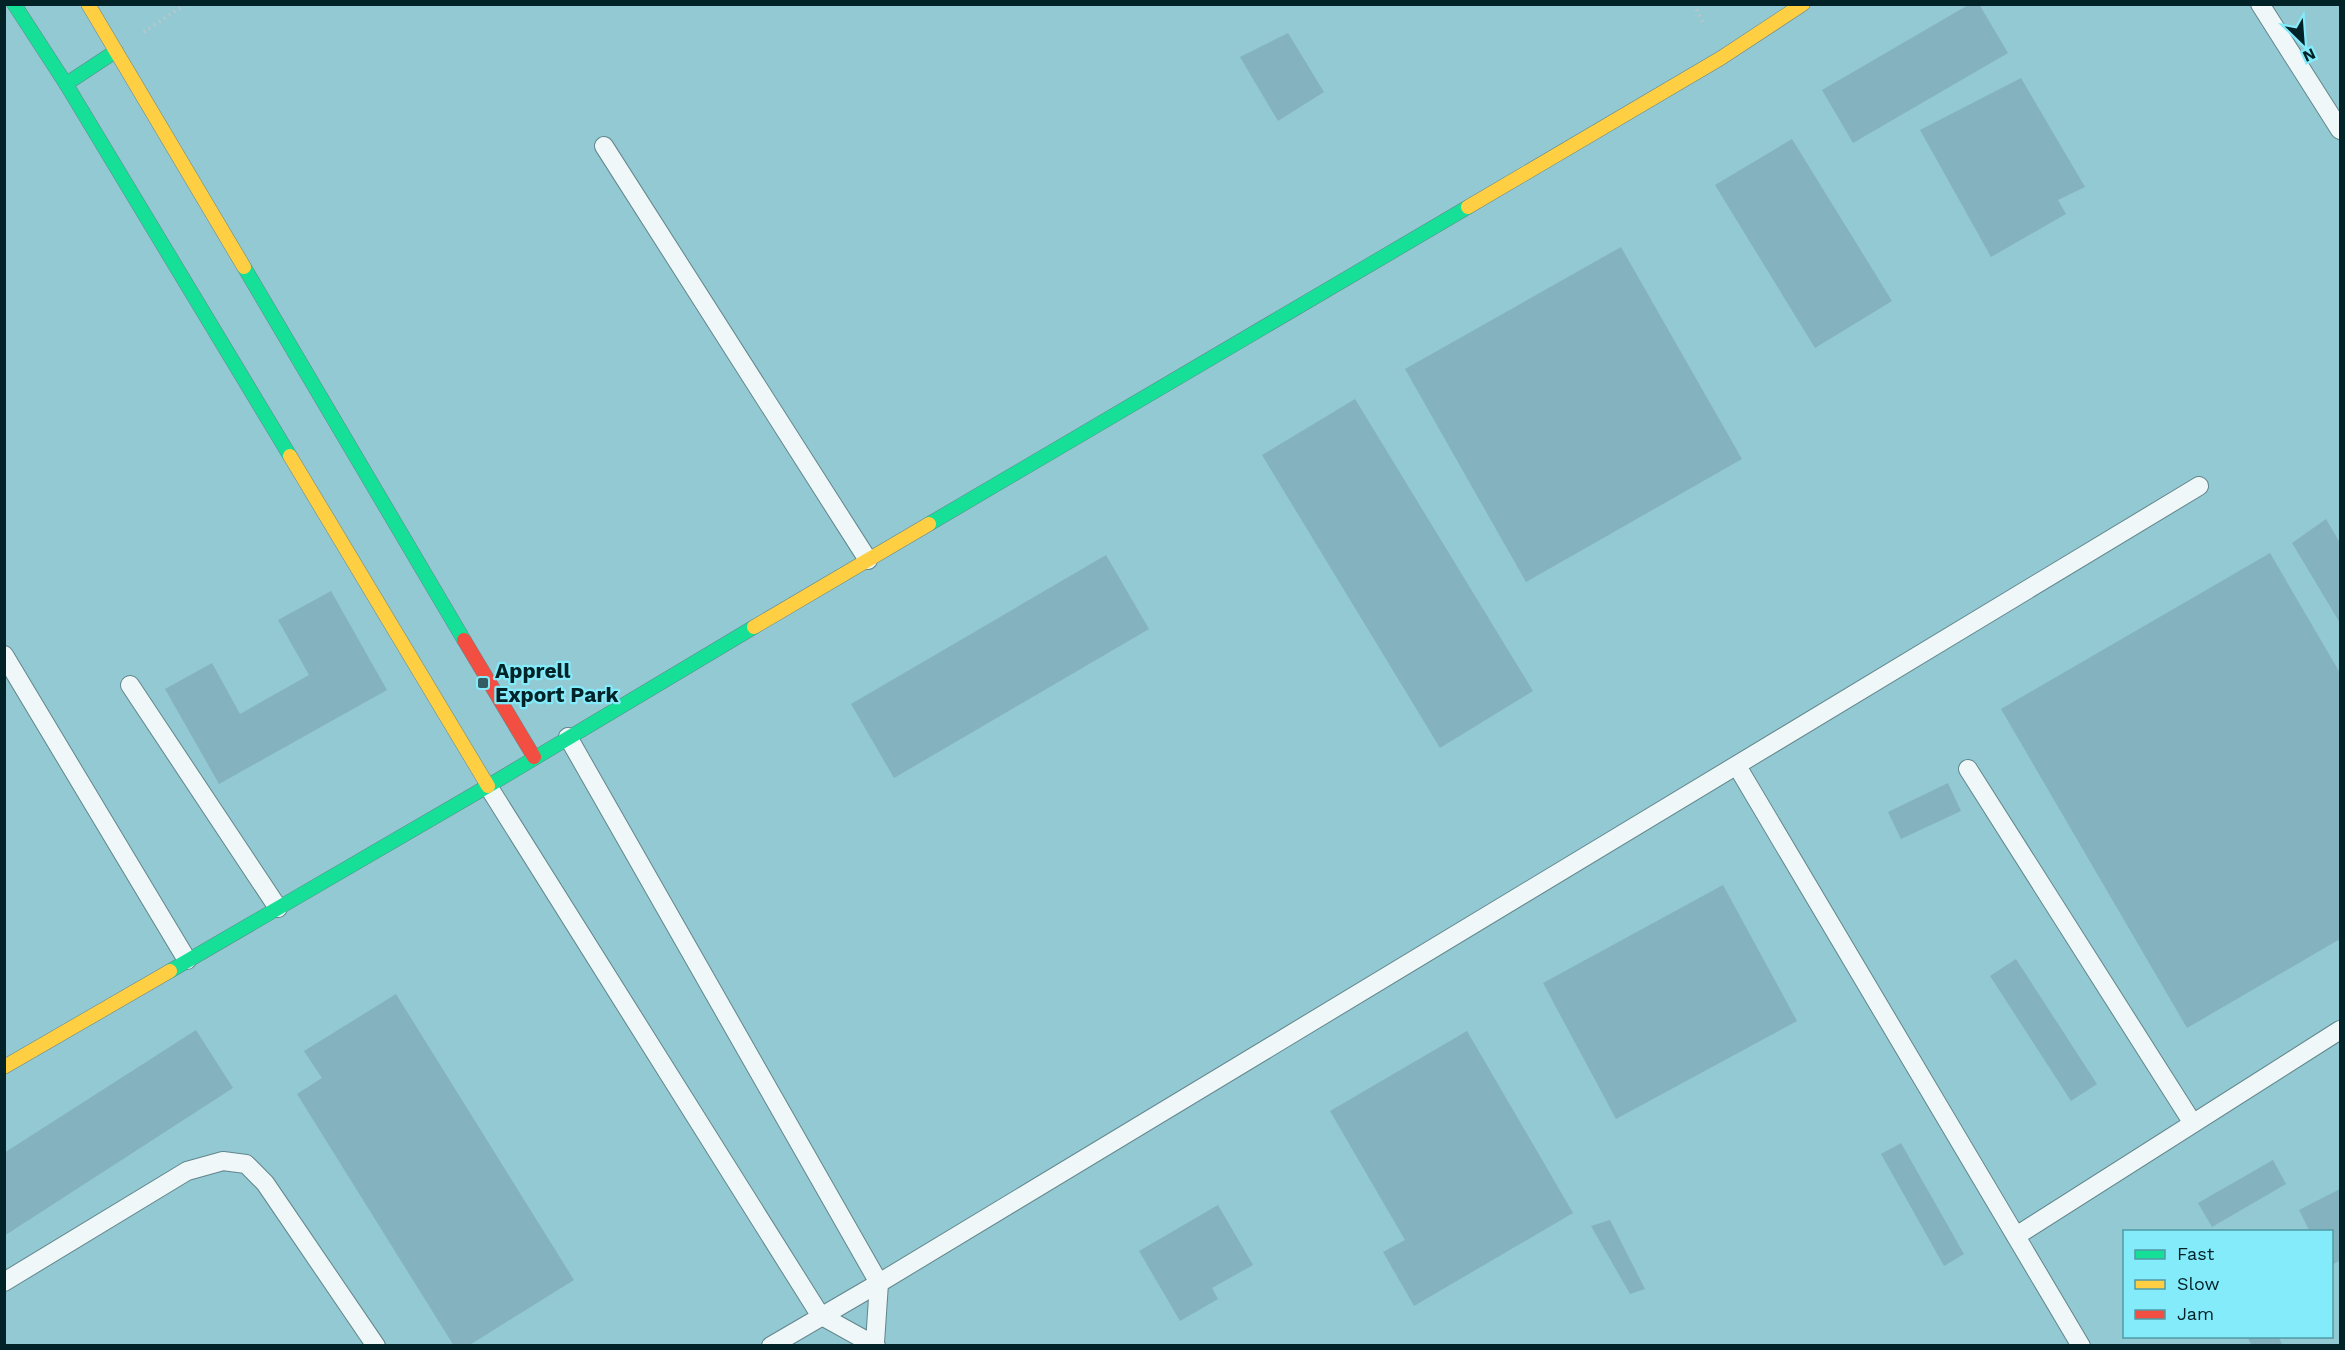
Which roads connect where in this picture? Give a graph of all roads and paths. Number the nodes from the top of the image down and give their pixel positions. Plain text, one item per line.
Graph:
1 (14, 4) edge
2 (88, 4) edge
3 (186, 4) edge
4 (1803, 4) edge
5 (2260, 4) edge
6 (116, 51) junction
7 (66, 84) junction
8 (2340, 130) edge
9 (604, 146) dead end
10 (2199, 486) dead end
11 (868, 560) junction
12 (4, 655) edge
13 (130, 685) dead end
14 (568, 737) junction
15 (534, 757) junction
16 (1737, 766) junction
17 (1968, 769) dead end
18 (488, 786) junction
19 (278, 908) junction
20 (187, 960) junction
21 (2340, 1030) edge
22 (4, 1067) edge
23 (2192, 1122) junction
24 (2016, 1236) junction
25 (4, 1282) edge
26 (879, 1283) junction
27 (820, 1315) junction
28 (876, 1344) edge
29 (376, 1346) edge
30 (771, 1346) edge
31 (2081, 1346) edge

1 - 7 main road
2 - 6 main road
3 - 6 path
4 - 11 main road
5 - 8 lane
6 - 7 main road
6 - 15 main road
7 - 18 main road
9 - 11 lane
10 - 16 lane
11 - 14 main road
12 - 20 lane
13 - 19 lane
14 - 15 main road
14 - 26 lane
15 - 18 main road
16 - 24 lane
16 - 26 lane
17 - 23 lane
18 - 19 main road
18 - 27 lane
19 - 20 main road
20 - 22 main road
21 - 23 lane
23 - 24 lane
24 - 31 lane
25 - 29 lane
26 - 27 lane
26 - 28 lane
27 - 28 lane
27 - 30 lane

